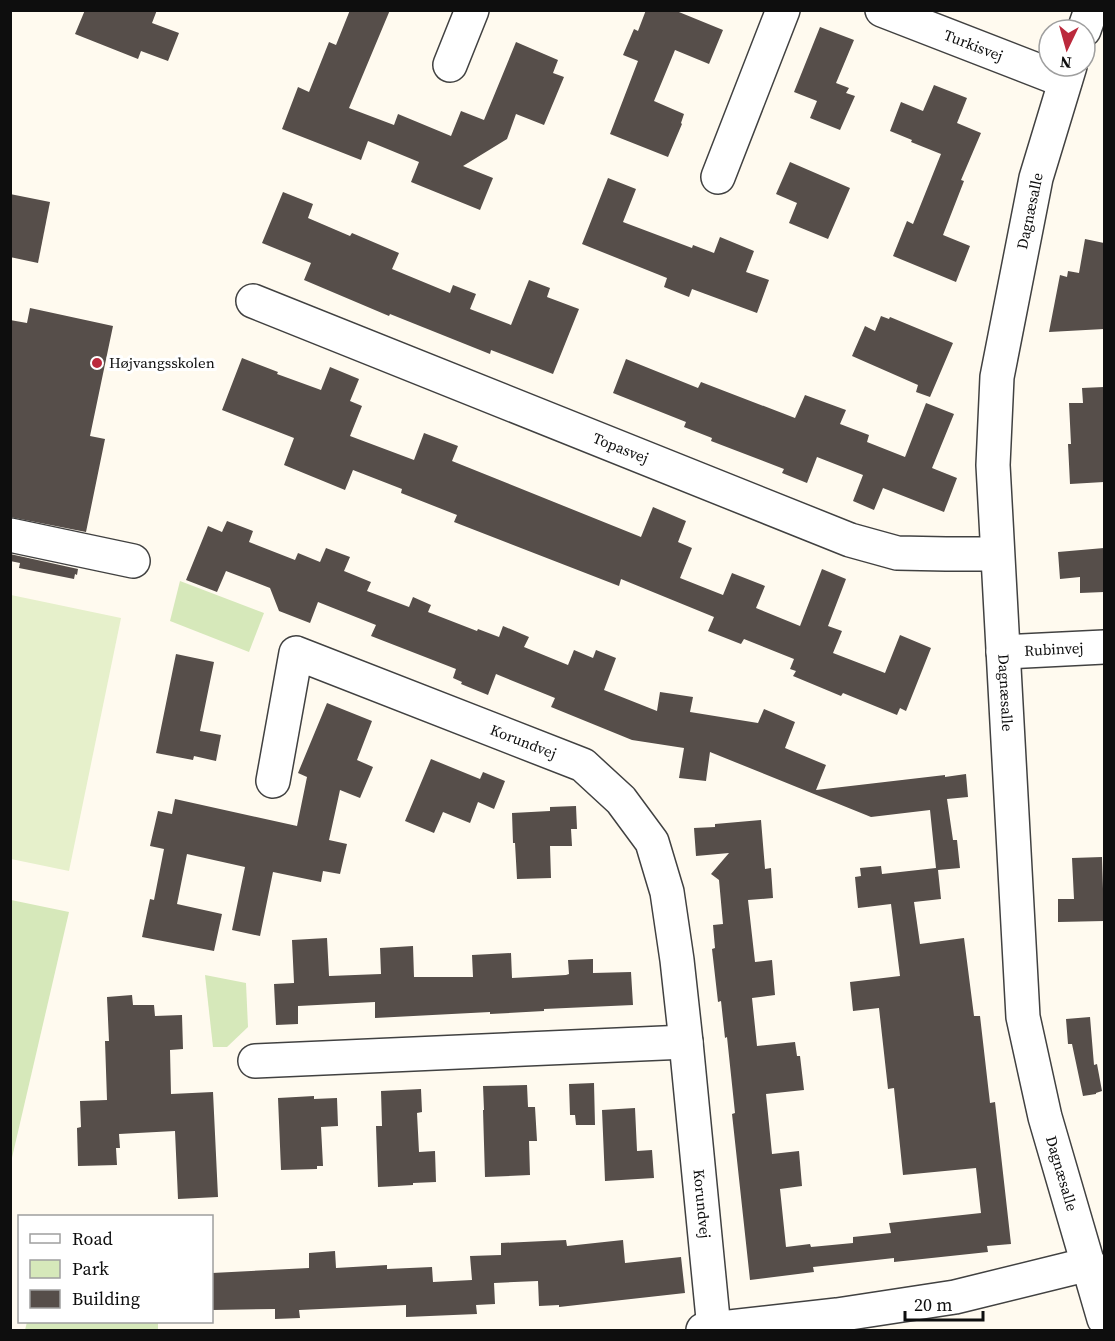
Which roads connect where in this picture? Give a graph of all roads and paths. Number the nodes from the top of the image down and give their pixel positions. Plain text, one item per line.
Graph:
1 (472, 10) edge
2 (783, 10) edge
3 (882, 10) edge
4 (1037, 62) edge
5 (450, 65) dead end
6 (1066, 78) edge
7 (718, 177) dead end
8 (253, 301) dead end
9 (10, 535) edge
10 (997, 554) junction
11 (133, 561) dead end
12 (1104, 647) edge
13 (1004, 652) junction
14 (273, 780) dead end
15 (686, 1042) junction
16 (255, 1061) dead end
17 (1089, 1264) junction
18 (1104, 1318) edge
19 (838, 1323) edge
20 (709, 1330) edge

1 - 5 street
2 - 7 street
3 - 4 street, Turkisvej
6 - 10 street, Dagnæsalle
8 - 10 street, Topasvej
9 - 11 street
10 - 13 street, Dagnæsalle
12 - 13 street, Rubinvej
13 - 17 street, Dagnæsalle
14 - 15 street, Korundvej
15 - 16 street
15 - 20 street, Korundvej
17 - 18 street, Dagnæsalle
17 - 19 street, Korundvej
19 - 20 street, Korundvej

